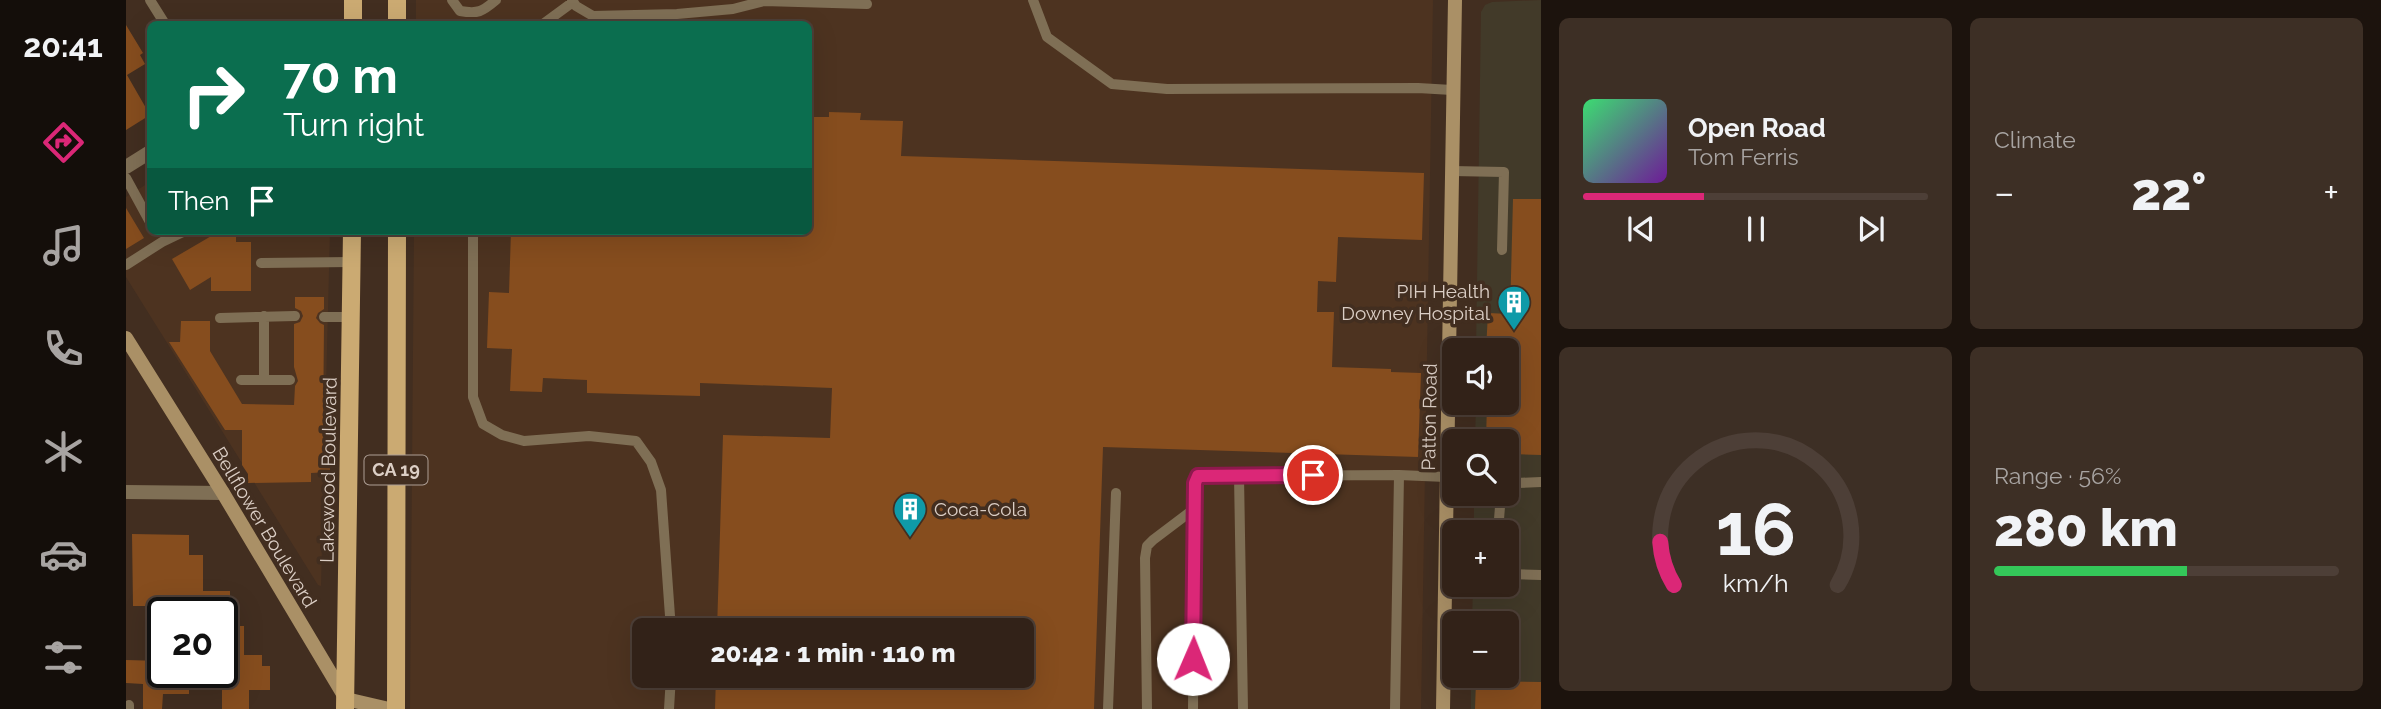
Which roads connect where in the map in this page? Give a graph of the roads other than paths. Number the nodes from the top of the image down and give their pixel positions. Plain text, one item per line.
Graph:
1 (150, 0) edge
2 (353, 0) edge
3 (397, 0) edge
4 (452, 0) edge
5 (496, 0) edge
6 (1032, 0) edge
7 (1455, 0) edge
8 (573, 1) edge
9 (867, 4) dead end
10 (162, 21) edge
11 (353, 21) edge
12 (397, 21) edge
13 (547, 21) edge
14 (1452, 90) junction
15 (147, 154) edge
16 (126, 167) edge
17 (1452, 171) junction
18 (126, 178) edge
19 (146, 206) edge
20 (158, 235) edge
21 (177, 235) edge
22 (352, 235) edge
23 (397, 235) edge
24 (472, 235) edge
25 (162, 242) junction
26 (1502, 250) dead end
27 (351, 262) junction
28 (261, 263) dead end
29 (126, 265) edge
30 (264, 316) junction
31 (295, 316) dead end
32 (324, 317) dead end
33 (351, 317) junction
34 (220, 318) dead end
35 (126, 338) edge
36 (241, 380) dead end
37 (264, 380) junction
38 (290, 380) dead end
39 (1447, 429) edge
40 (1399, 475) junction
41 (1239, 476) junction
42 (1442, 477) edge
43 (1541, 482) edge
44 (1519, 483) edge
45 (126, 492) edge
46 (223, 493) junction
47 (1116, 493) dead end
48 (1194, 509) junction
49 (1519, 574) edge
50 (1541, 575) edge
51 (1449, 597) edge
52 (670, 618) edge
53 (670, 688) edge
54 (346, 704) edge
55 (389, 709) edge
56 (396, 709) edge
57 (669, 709) edge
58 (1108, 709) edge
59 (1147, 709) edge
60 (1192, 709) edge
61 (1243, 709) edge
62 (1395, 709) edge
63 (1443, 709) edge

1 - 10 lane
2 - 11 main road
3 - 12 main road
4 - 5 lane
6 - 14 lane
7 - 14 street, Patton Road
8 - 9 lane
8 - 13 lane
14 - 17 street, Patton Road
15 - 16 street
17 - 26 lane
17 - 39 street, Patton Road
18 - 19 lane
20 - 25 lane
21 - 25 lane
22 - 27 main road, Lakewood Boulevard
23 - 56 main road, CA 19
24 - 52 lane
25 - 29 lane
27 - 28 lane
27 - 33 main road, Lakewood Boulevard
30 - 31 lane
30 - 34 lane
30 - 37 lane
32 - 33 lane
33 - 54 main road, Lakewood Boulevard
35 - 46 street, Bellflower Boulevard
36 - 37 lane
37 - 38 lane
40 - 41 lane
40 - 42 lane
40 - 62 lane
41 - 48 lane
41 - 61 lane
43 - 44 lane
45 - 46 street
46 - 54 street, Bellflower Boulevard
47 - 58 lane
48 - 59 lane
48 - 60 lane
49 - 50 lane
51 - 63 street, Patton Road
53 - 57 lane
54 - 55 street

